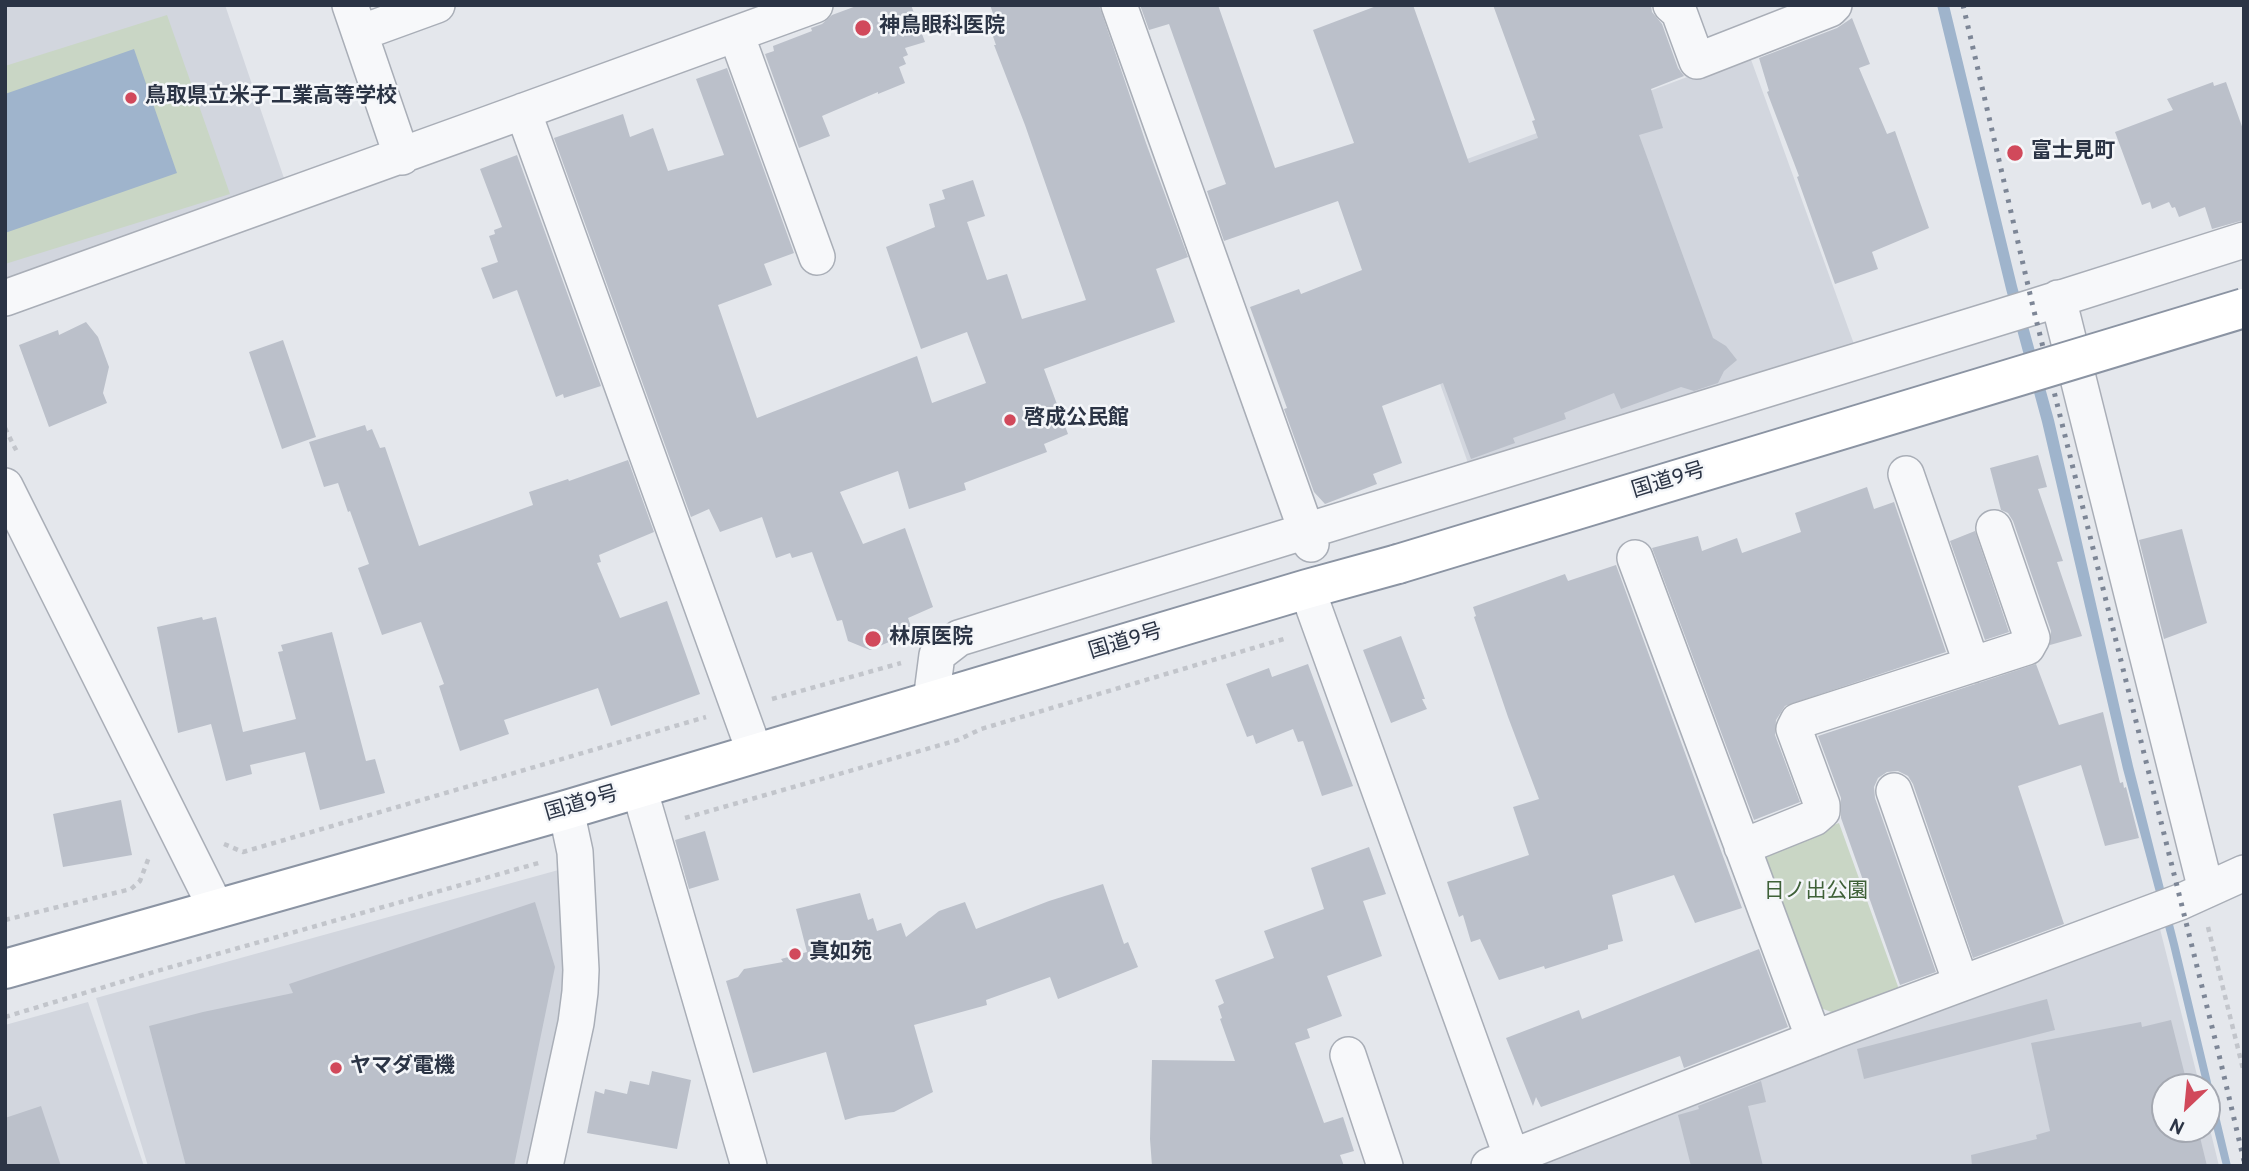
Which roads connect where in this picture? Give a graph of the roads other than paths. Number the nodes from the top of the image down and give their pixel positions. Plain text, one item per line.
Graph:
1 (437, 5) edge
2 (815, 5) edge
3 (1119, 5) edge
4 (1834, 5) edge
5 (1675, 9) edge
6 (355, 19) edge
7 (736, 34) junction
8 (523, 111) junction
9 (402, 158) junction
10 (2244, 240) edge
11 (817, 257) dead end
12 (2058, 298) junction
13 (5, 299) edge
14 (2244, 308) edge
15 (1906, 474) dead end
16 (5, 486) edge
17 (1994, 528) dead end
18 (1308, 537) junction
19 (1635, 558) dead end
20 (1307, 589) junction
21 (1972, 665) junction
22 (931, 701) junction
23 (755, 753) junction
24 (639, 788) junction
25 (1894, 791) dead end
26 (566, 810) junction
27 (1742, 847) junction
28 (2244, 873) edge
29 (2177, 902) junction
30 (217, 910) junction
31 (5, 969) edge
32 (1961, 983) junction
33 (1814, 1039) junction
34 (1348, 1055) dead end
35 (1506, 1162) edge
36 (545, 1166) edge
37 (749, 1166) edge
38 (1385, 1166) edge

1 - 6 street
2 - 7 street
3 - 18 street
4 - 5 street
6 - 9 street
7 - 8 street
7 - 11 street
8 - 9 street
8 - 23 street
9 - 13 street
10 - 12 street
12 - 18 street
12 - 29 street
14 - 20 highway, 国道9号, bridge
15 - 21 street
16 - 30 street
17 - 21 street
18 - 22 street
19 - 27 street
20 - 22 highway, 国道9号
20 - 35 street
21 - 27 street
22 - 23 highway, 国道9号
23 - 24 highway, 国道9号
24 - 26 highway, 国道9号
24 - 37 street
25 - 32 street
26 - 30 highway, 国道9号
26 - 36 street
27 - 33 street
28 - 29 street
29 - 32 street
30 - 31 highway, 国道9号
32 - 33 street
33 - 35 street
34 - 38 street

